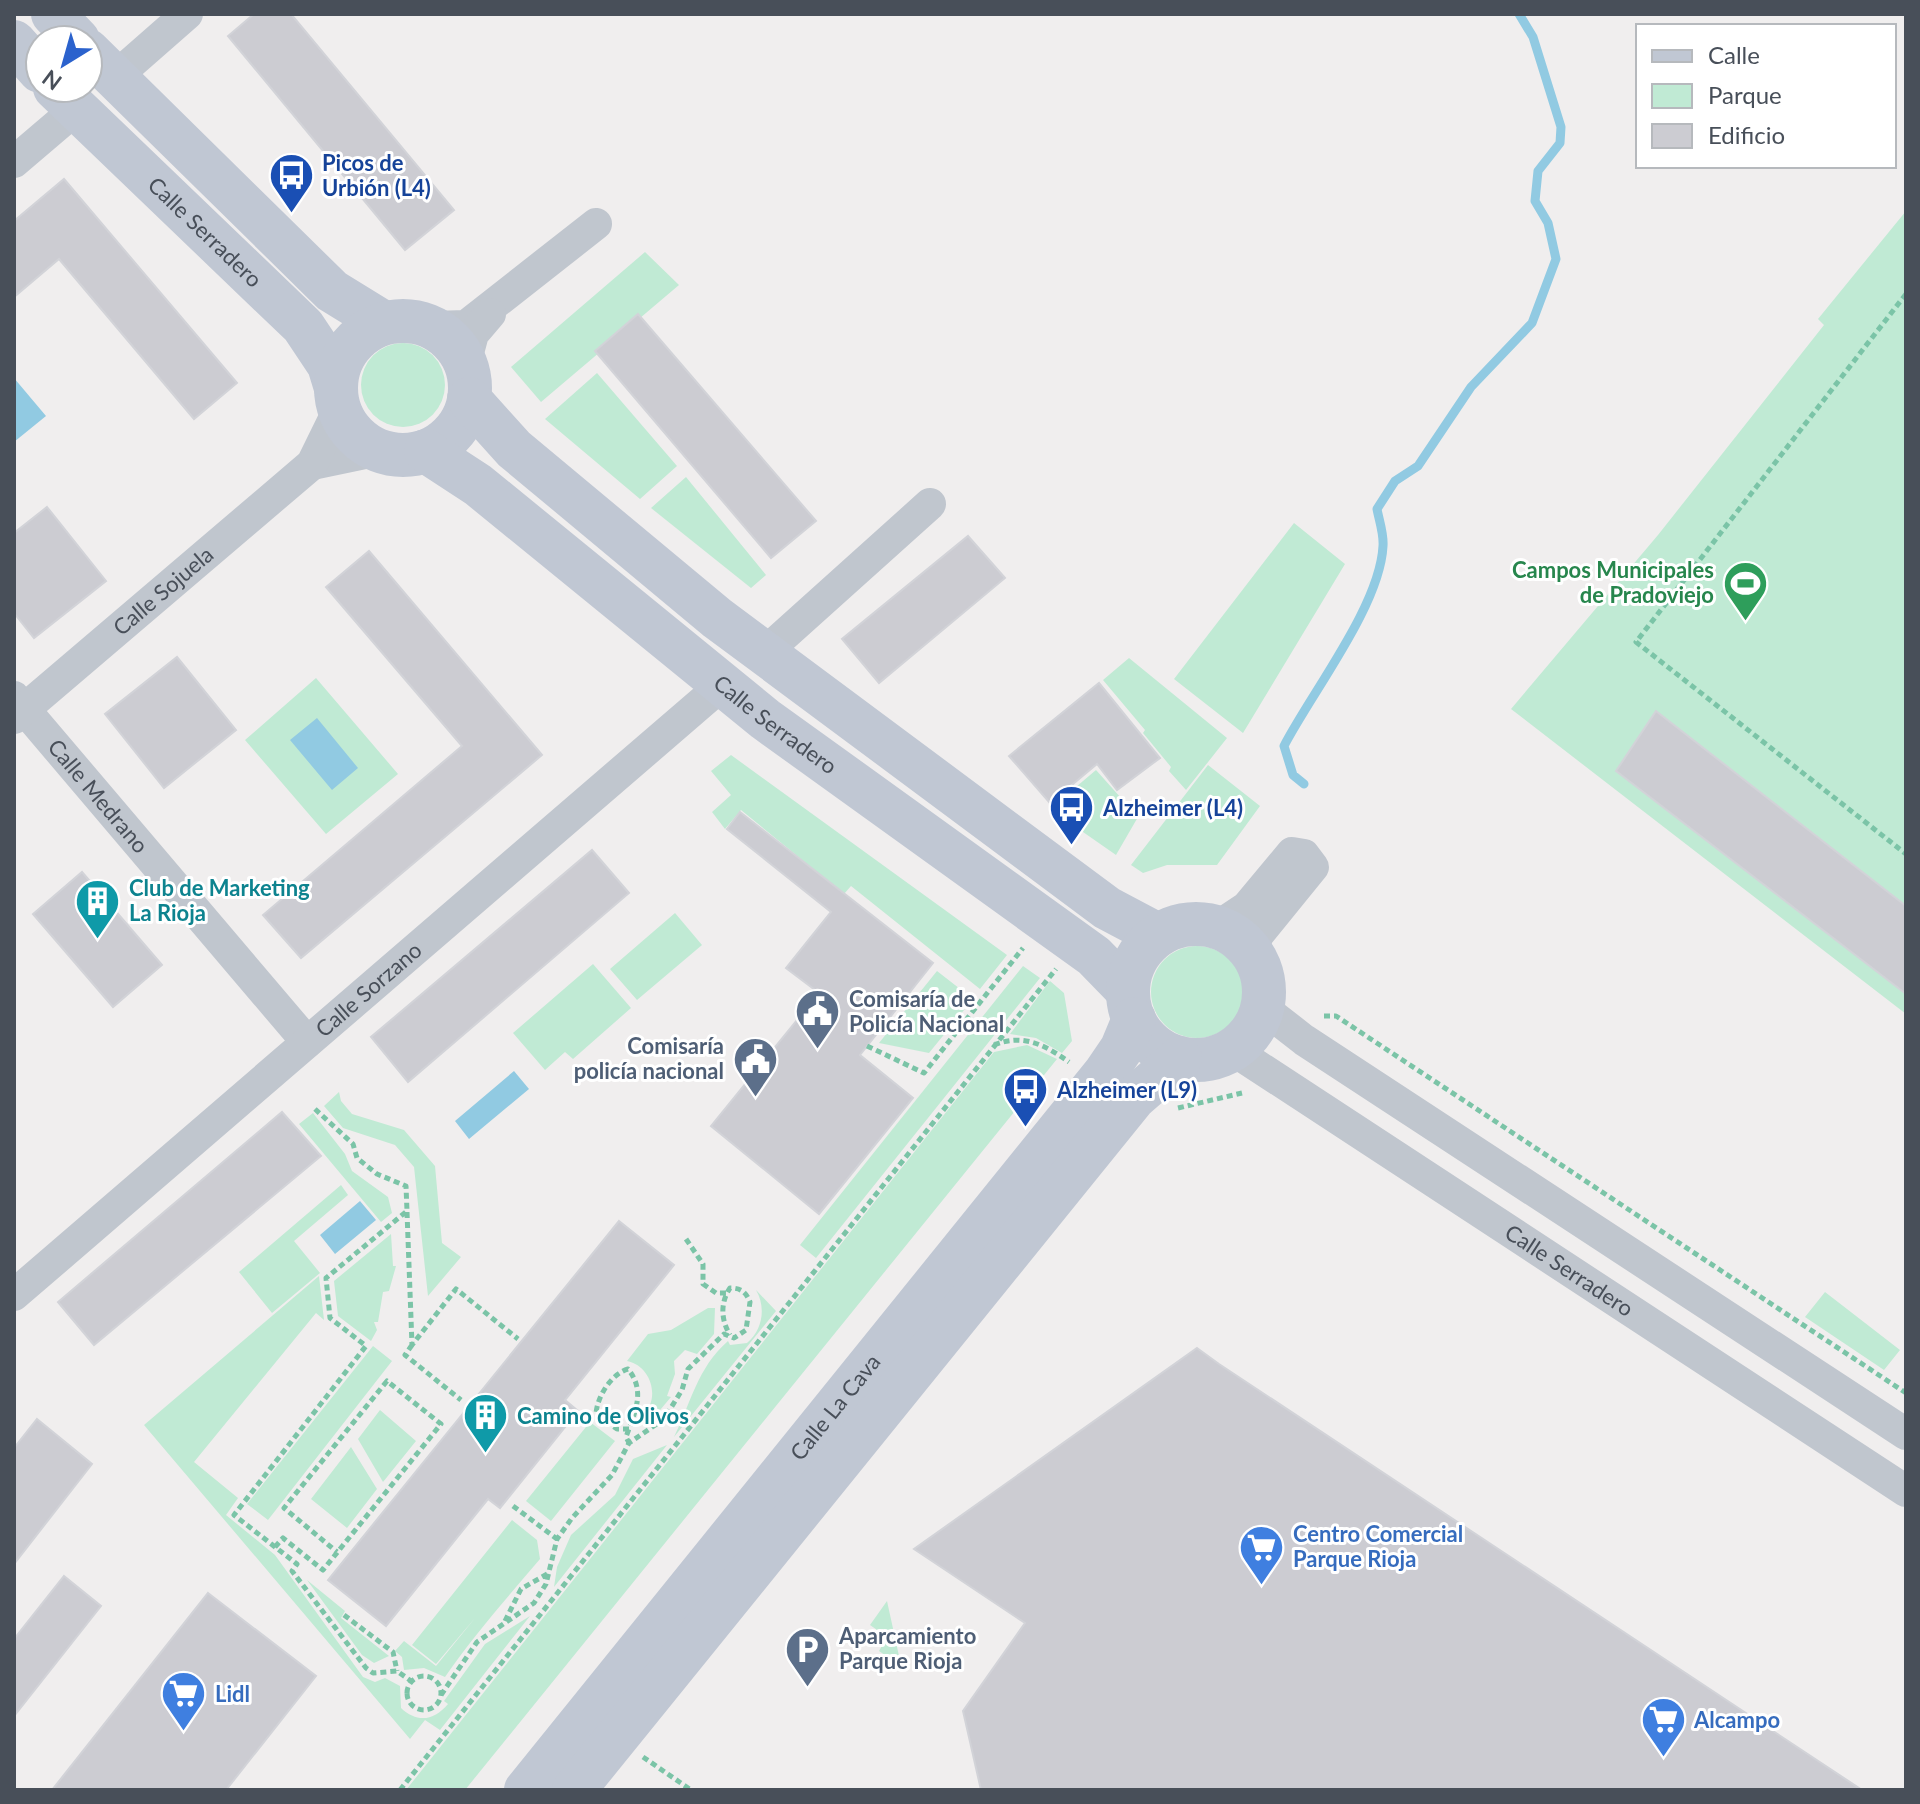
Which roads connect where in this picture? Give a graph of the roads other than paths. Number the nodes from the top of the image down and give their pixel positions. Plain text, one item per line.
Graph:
1 (187, 14) edge
2 (104, 62) edge
3 (104, 67) edge
4 (61, 104) edge
5 (70, 104) edge
6 (14, 162) edge
7 (596, 224) dead end
8 (502, 299) junction
9 (384, 323) junction
10 (432, 327) junction
11 (467, 381) junction
12 (338, 398) junction
13 (379, 450) junction
14 (426, 451) junction
15 (312, 464) junction
16 (930, 504) dead end
17 (763, 654) junction
18 (722, 685) junction
19 (17, 708) edge
20 (1217, 927) junction
21 (1158, 935) junction
22 (1253, 954) junction
23 (1131, 1005) junction
24 (1263, 1008) junction
25 (307, 1042) junction
26 (1233, 1050) junction
27 (1180, 1058) junction
28 (14, 1295) edge
29 (1906, 1434) edge
30 (1906, 1491) edge
31 (526, 1790) edge
32 (574, 1790) edge

1 - 2 street
3 - 9 main road
4 - 6 street
5 - 12 main road, Calle Serradero
7 - 8 street
8 - 10 street
8 - 11 street
9 - 10 main road
9 - 12 main road
10 - 11 main road
11 - 14 main road
11 - 17 main road
12 - 13 main road
12 - 15 street, Calle Sojuela
13 - 14 main road
13 - 15 street, Calle Sojuela
14 - 18 main road, Calle Serradero
15 - 19 street, Calle Sojuela
16 - 17 street
17 - 21 main road
18 - 23 main road, Calle Serradero
18 - 25 street, Calle Sorzano
19 - 25 street, Calle Medrano
20 - 21 main road
20 - 22 main road
20 - 22 street
21 - 23 main road
22 - 24 main road
23 - 27 main road
23 - 31 main road, Calle La Cava
24 - 26 main road
24 - 29 street
25 - 28 street, Calle Sorzano
26 - 27 main road
26 - 30 street, Calle Serradero
27 - 32 main road, Calle La Cava

